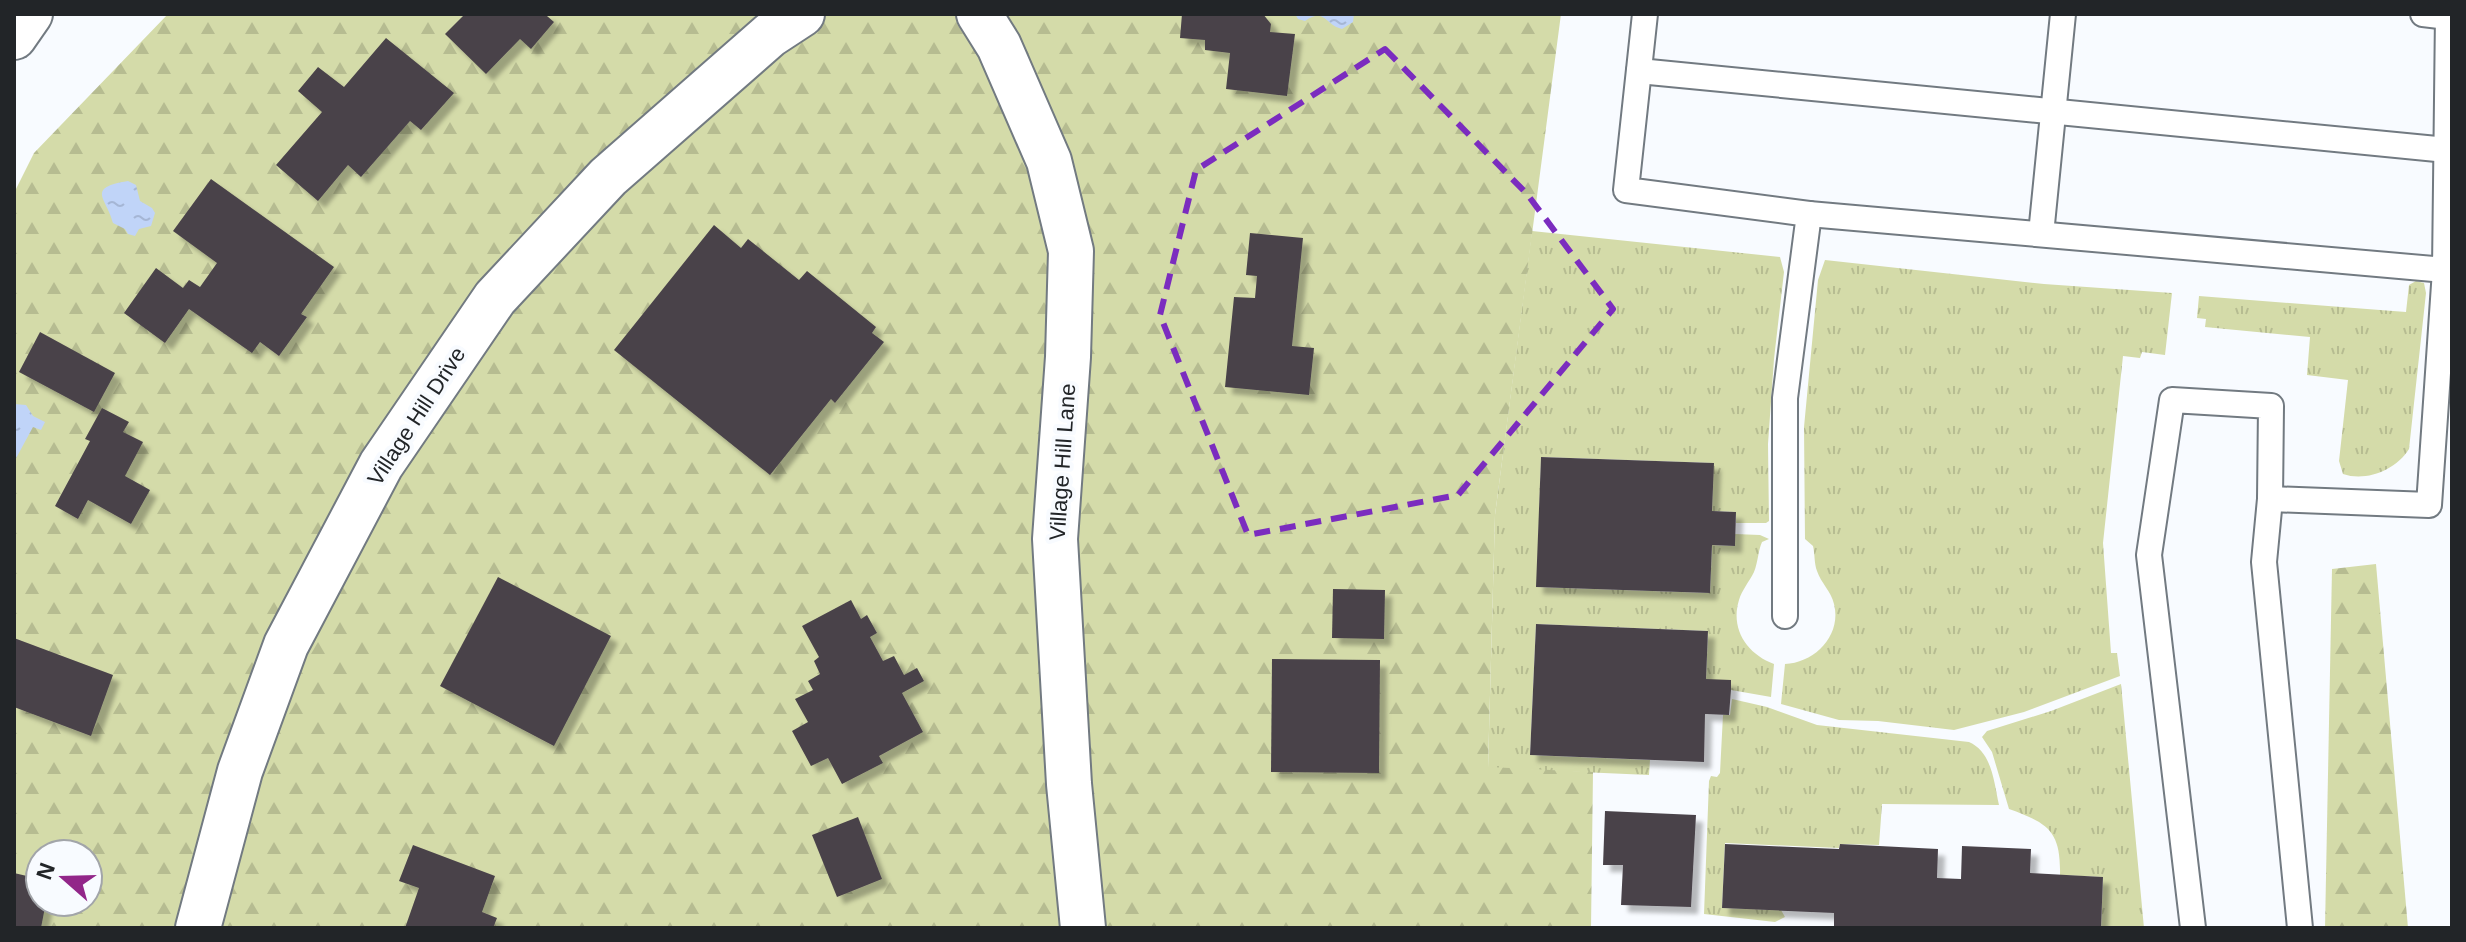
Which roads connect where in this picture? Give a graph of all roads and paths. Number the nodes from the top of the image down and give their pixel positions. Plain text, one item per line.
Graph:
1 (802, 14) edge
2 (979, 14) edge
3 (1645, 14) edge
4 (2063, 14) edge
5 (2423, 14) edge
6 (2448, 15) edge
7 (1639, 71) junction
8 (2054, 112) junction
9 (2447, 150) junction
10 (1809, 214) junction
11 (2041, 234) junction
12 (2445, 270) junction
13 (2270, 499) junction
14 (2440, 505) edge
15 (1785, 616) dead end
16 (198, 928) edge
17 (1083, 928) edge
18 (2193, 928) edge
19 (2300, 928) edge

1 - 16 street, Village Hill Drive
2 - 17 street, Village Hill Lane
3 - 7 lane
4 - 8 lane
5 - 6 lane
6 - 9 lane
7 - 8 lane
7 - 10 lane
8 - 9 lane
8 - 11 lane
9 - 12 lane
10 - 11 lane
10 - 15 lane
11 - 12 lane
12 - 14 lane
13 - 14 lane
13 - 18 lane
13 - 19 lane

